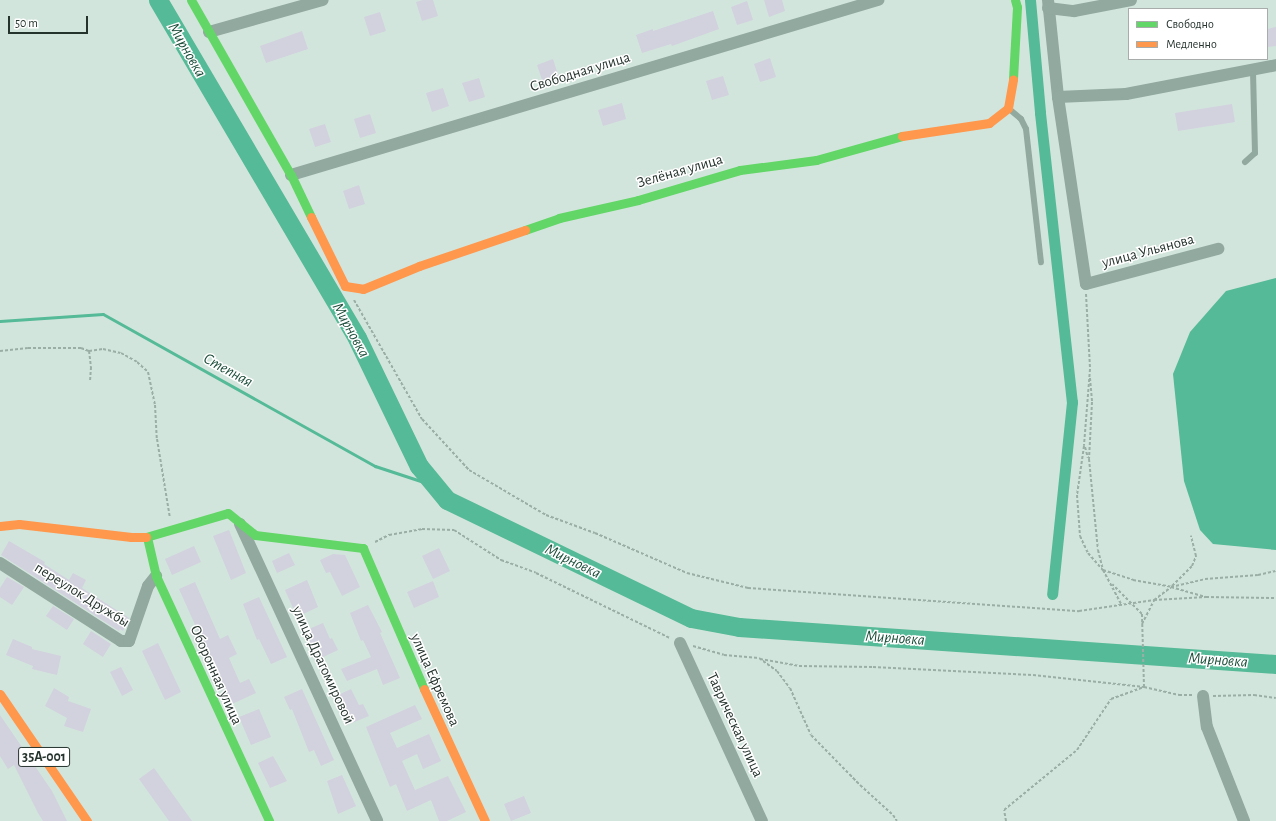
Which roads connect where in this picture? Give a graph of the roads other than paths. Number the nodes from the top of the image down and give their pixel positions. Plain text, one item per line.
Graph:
1 (191, 0) edge
2 (323, 0) edge
3 (878, 0) edge
4 (1016, 0) edge
5 (1131, 0) edge
6 (1048, 4) edge
7 (210, 32) junction
8 (1276, 66) edge
9 (1253, 70) junction
10 (1058, 97) junction
11 (1008, 108) junction
12 (1245, 162) dead end
13 (291, 175) junction
14 (1218, 248) dead end
15 (1041, 262) dead end
16 (239, 522) junction
17 (0, 526) edge
18 (147, 537) junction
19 (0, 563) edge
20 (156, 576) junction
21 (680, 643) road end
22 (0, 694) edge
23 (1203, 696) road end
24 (87, 821) edge
25 (269, 821) edge
26 (377, 821) edge
27 (485, 821) edge
28 (762, 821) edge
29 (1244, 821) edge

1 - 7 main road
2 - 7 street
3 - 13 street, Свободная улица
4 - 11 main road
5 - 6 street
6 - 10 street
7 - 13 main road
8 - 9 street
9 - 10 street
9 - 12 lane
10 - 14 street, улица Ульянова
11 - 13 main road, Зелёная улица
11 - 15 lane
16 - 18 main road
16 - 26 street, улица Драгомировой
16 - 27 main road, улица Ефремова
17 - 18 main road
18 - 20 main road, Оборонная улица
19 - 20 street, переулок Дружбы
20 - 25 main road, Оборонная улица
21 - 28 street, Таврическая улица
22 - 24 main road, 35А-001
23 - 29 street

